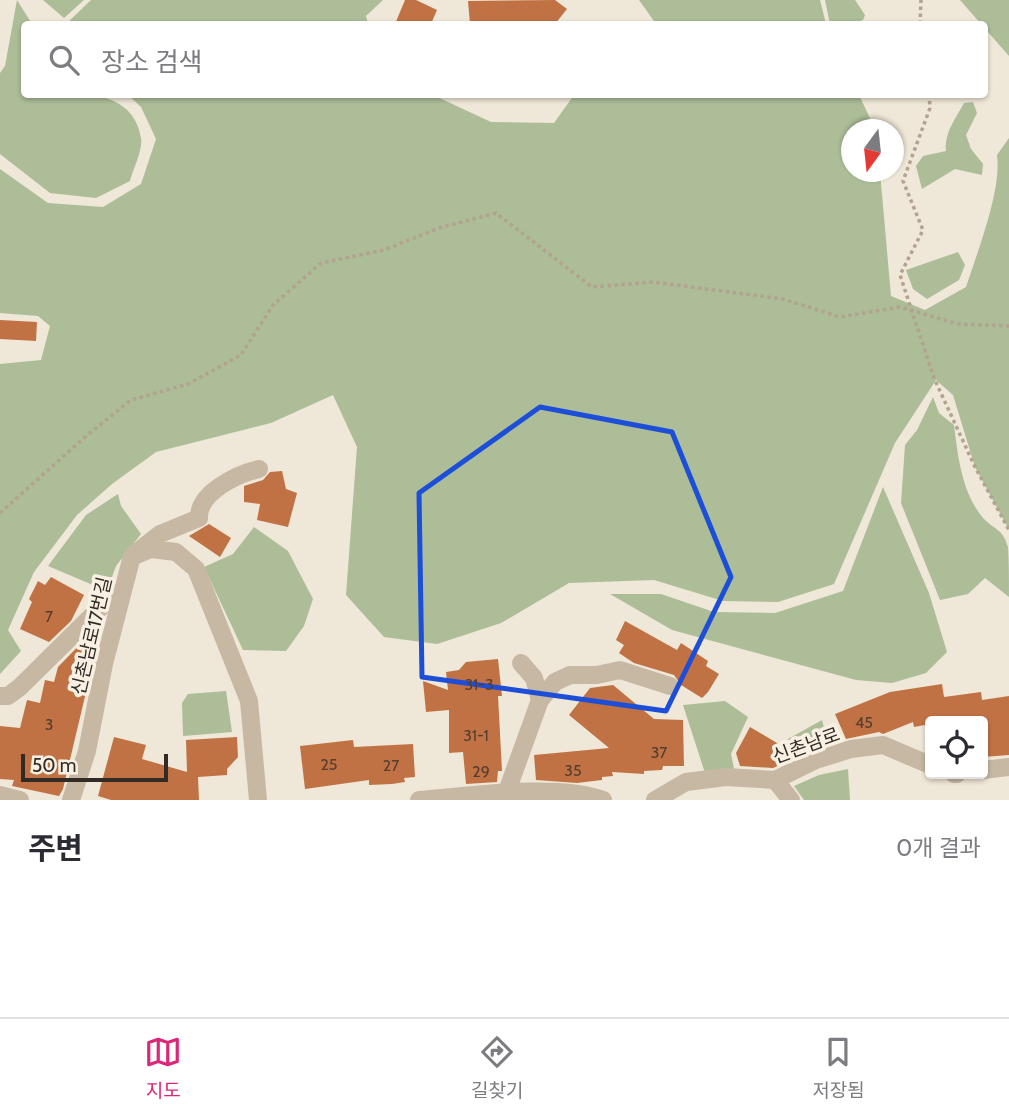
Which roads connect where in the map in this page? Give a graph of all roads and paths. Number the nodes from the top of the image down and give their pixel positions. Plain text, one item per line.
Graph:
1 (921, 0) edge
2 (920, 21) edge
3 (929, 98) edge
4 (912, 310) junction
5 (1009, 326) edge
6 (259, 469) dead end
7 (0, 513) edge
8 (1009, 530) edge
9 (132, 556) junction
10 (122, 590) junction
11 (521, 663) dead end
12 (670, 686) dead end
13 (0, 696) edge
14 (541, 700) junction
15 (925, 763) edge
16 (1009, 767) edge
17 (988, 770) edge
18 (775, 780) junction
19 (506, 794) junction
20 (0, 795) edge
21 (20, 800) edge
22 (71, 800) edge
23 (258, 800) edge
24 (419, 800) edge
25 (603, 800) edge
26 (655, 800) edge
27 (790, 800) edge

1 - 2 path
3 - 4 path
4 - 5 path
4 - 7 path
4 - 8 path
6 - 9 street, 신촌남로17번길
9 - 10 street, 신촌남로17번길
9 - 23 street
10 - 13 street
10 - 22 street, 신촌남로17번길
11 - 14 street
12 - 14 street
14 - 19 street
15 - 18 street, 신촌남로
16 - 17 street
18 - 26 street, 신촌남로
18 - 27 street
19 - 24 street
19 - 25 street
20 - 21 street

